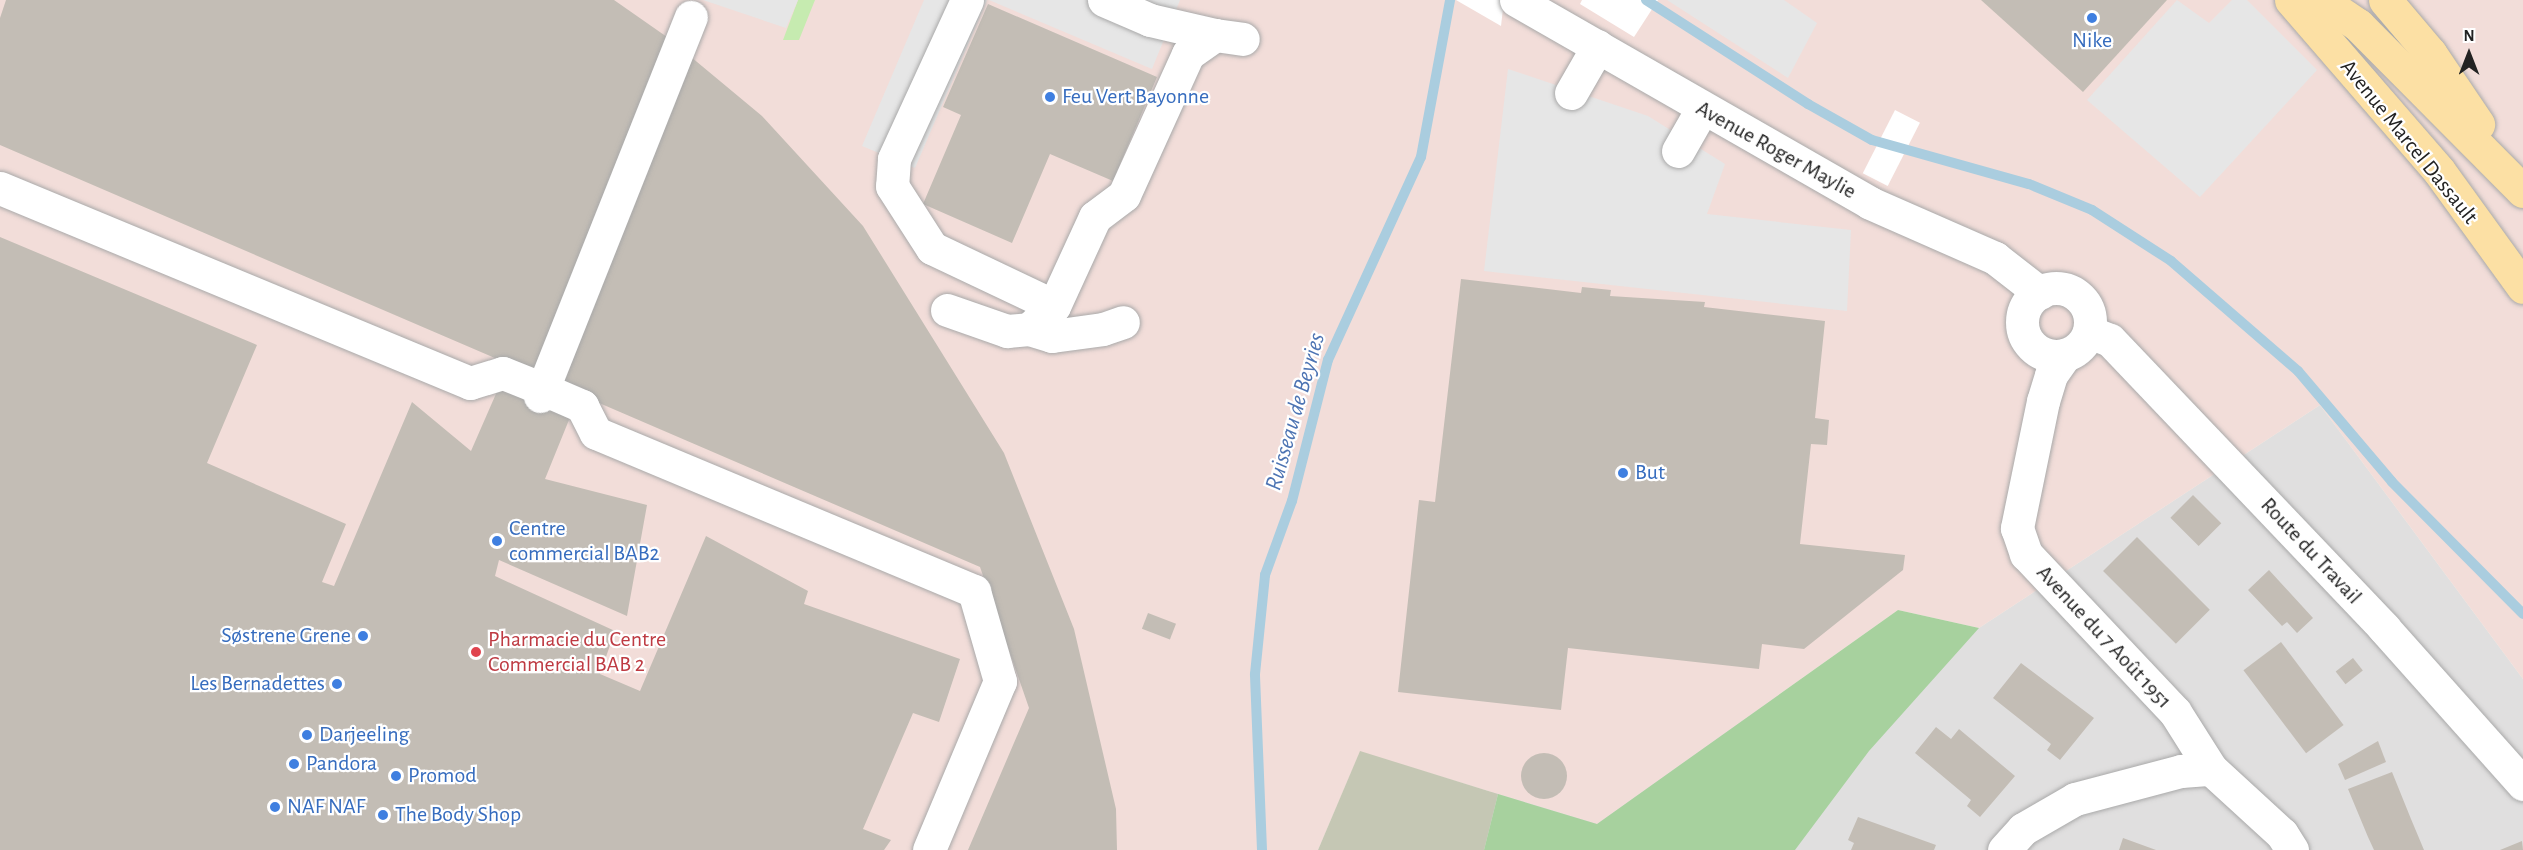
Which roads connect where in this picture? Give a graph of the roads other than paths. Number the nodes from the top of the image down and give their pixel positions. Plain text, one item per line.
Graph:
1 (967, 0) edge
2 (1104, 0) edge
3 (1516, 0) edge
4 (2291, 0) edge
5 (2321, 0) edge
6 (2385, 0) edge
7 (691, 17) dead end
8 (1150, 20) junction
9 (1598, 46) junction
10 (1188, 54) junction
11 (1571, 93) dead end
12 (1702, 109) junction
13 (1678, 151) dead end
14 (0, 188) edge
15 (2523, 190) edge
16 (2523, 287) edge
17 (2040, 293) junction
18 (1054, 306) junction
19 (947, 310) dead end
20 (1123, 322) dead end
21 (1029, 330) junction
22 (2089, 333) junction
23 (2065, 355) junction
24 (541, 393) junction
25 (2211, 769) junction
26 (2523, 784) edge
27 (929, 850) edge
28 (2004, 850) edge
29 (2292, 850) edge

1 - 18 street
2 - 8 street
3 - 9 street, Avenue Roger Maylie
4 - 16 main road, Avenue Marcel Dassault
5 - 15 main road, Avenue Marcel Dassault
6 - 15 main road
7 - 24 street
8 - 10 street
8 - 10 street
9 - 11 street
9 - 12 street, Avenue Roger Maylie
10 - 18 street
12 - 13 street
12 - 17 street, Avenue Roger Maylie
14 - 24 street
17 - 22 street
17 - 23 street
18 - 21 street
19 - 21 street
20 - 21 street
22 - 23 street
22 - 26 street, Route du Travail
23 - 25 street, Avenue du 7 Août 1951
24 - 27 street
25 - 28 street
25 - 29 street, Avenue du 7 Août 1951

